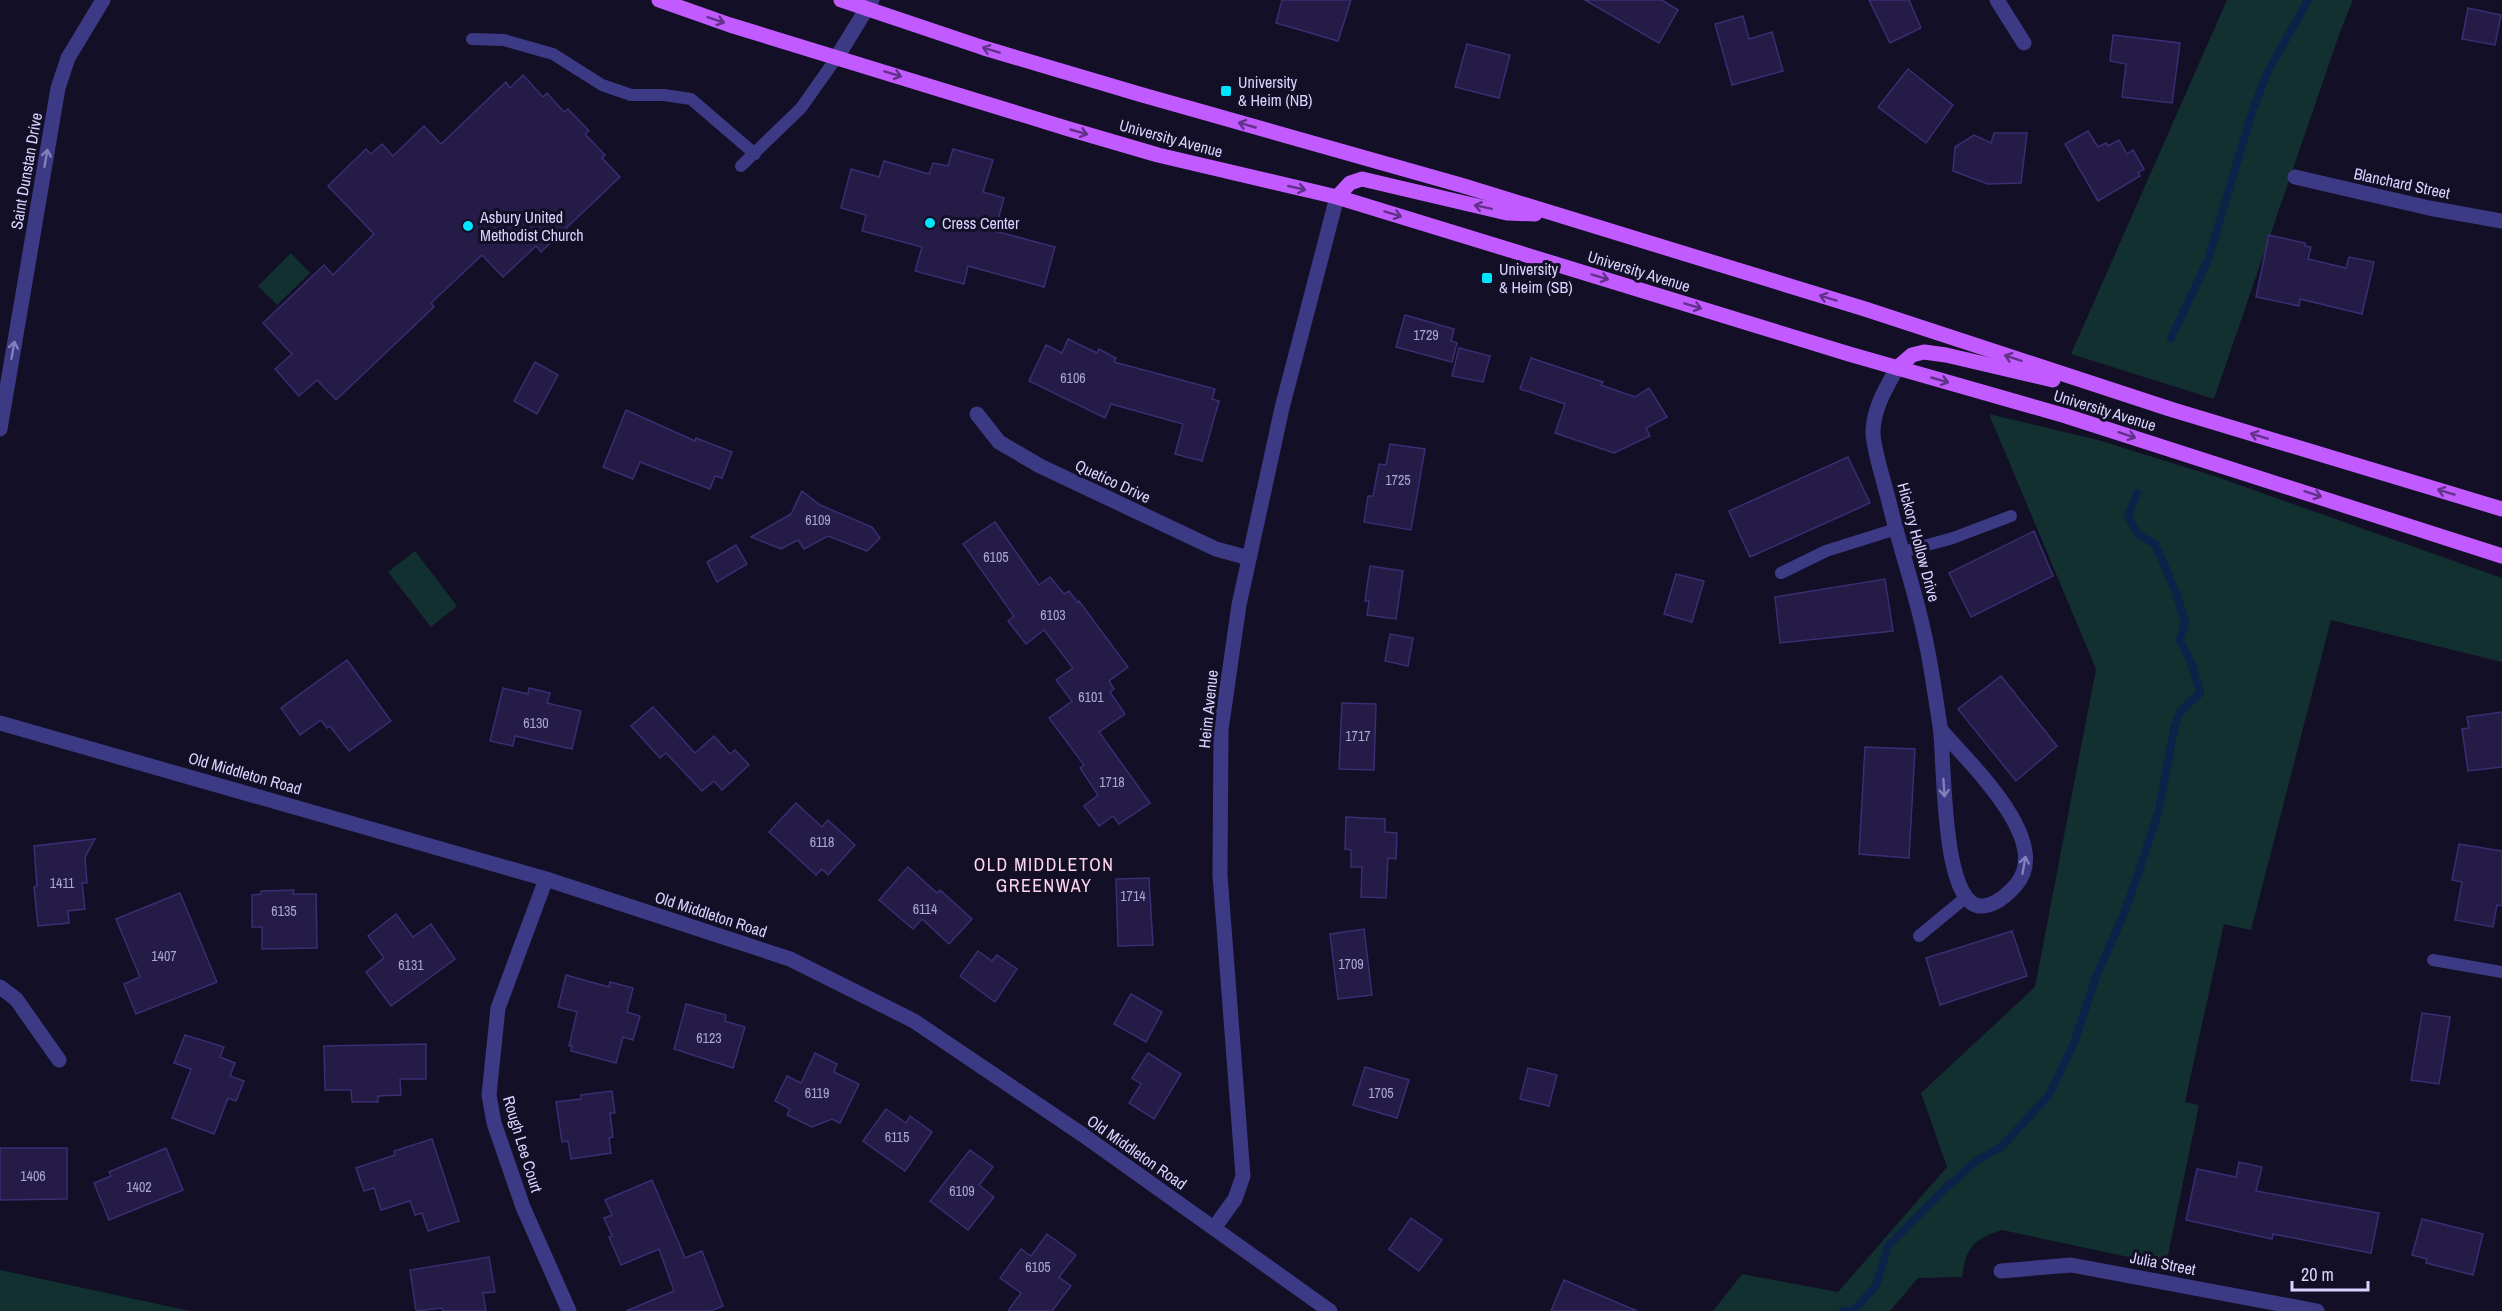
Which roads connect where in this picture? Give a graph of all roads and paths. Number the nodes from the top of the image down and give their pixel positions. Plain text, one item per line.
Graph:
1 (103, 0) edge
2 (659, 0) edge
3 (841, 0) edge
4 (1997, 0) edge
5 (870, 4) edge
6 (472, 39) dead end
7 (2024, 43) dead end
8 (837, 57) junction
9 (755, 154) junction
10 (741, 166) dead end
11 (2295, 177) dead end
12 (1337, 197) junction
13 (1562, 216) junction
14 (2502, 221) edge
15 (1897, 368) junction
16 (2117, 393) junction
17 (977, 414) dead end
18 (0, 429) edge
19 (2502, 509) edge
20 (2011, 516) dead end
21 (1896, 529) junction
22 (1902, 552) junction
23 (2502, 556) edge
24 (1249, 558) junction
25 (1781, 573) dead end
26 (0, 723) edge
27 (1941, 730) junction
28 (546, 879) junction
29 (1965, 898) junction
30 (1919, 936) dead end
31 (2433, 960) dead end
32 (2502, 972) edge
33 (0, 987) edge
34 (59, 1060) dead end
35 (1214, 1228) junction
36 (2001, 1271) dead end
37 (2267, 1306) edge
38 (569, 1311) edge
39 (1330, 1311) edge
40 (2317, 1311) edge

18 -> 1 street, Saint Dunstan Drive
2 -> 8 main road, University Avenue
3 - 5 main road, University Avenue
4 - 7 street
5 - 8 street
13 -> 5 main road, University Avenue
6 - 9 lane
8 - 9 lane
8 -> 12 main road, University Avenue
9 - 10 lane
11 - 14 street, Blanchard Street
13 -> 12 main road
12 -> 15 main road, University Avenue
12 - 24 street, Heim Avenue
16 -> 13 main road, University Avenue
15 - 16 main road
15 - 21 street, Hickory Hollow Drive
15 -> 23 main road, University Avenue
19 -> 16 main road, University Avenue
17 - 24 street, Quetico Drive
20 - 22 lane
21 - 22 street, Hickory Hollow Drive
21 - 25 lane
22 - 27 street, Hickory Hollow Drive
24 - 35 street, Heim Avenue
26 - 28 street, Old Middleton Road
27 -> 29 street, Hickory Hollow Drive
29 -> 27 street
28 - 35 street, Old Middleton Road
28 - 38 street, Rough Lee Court
29 - 30 lane
31 - 32 lane
33 - 34 street
35 - 39 street, Old Middleton Road
36 - 37 street, Julia Street
37 - 40 street, Julia Street

